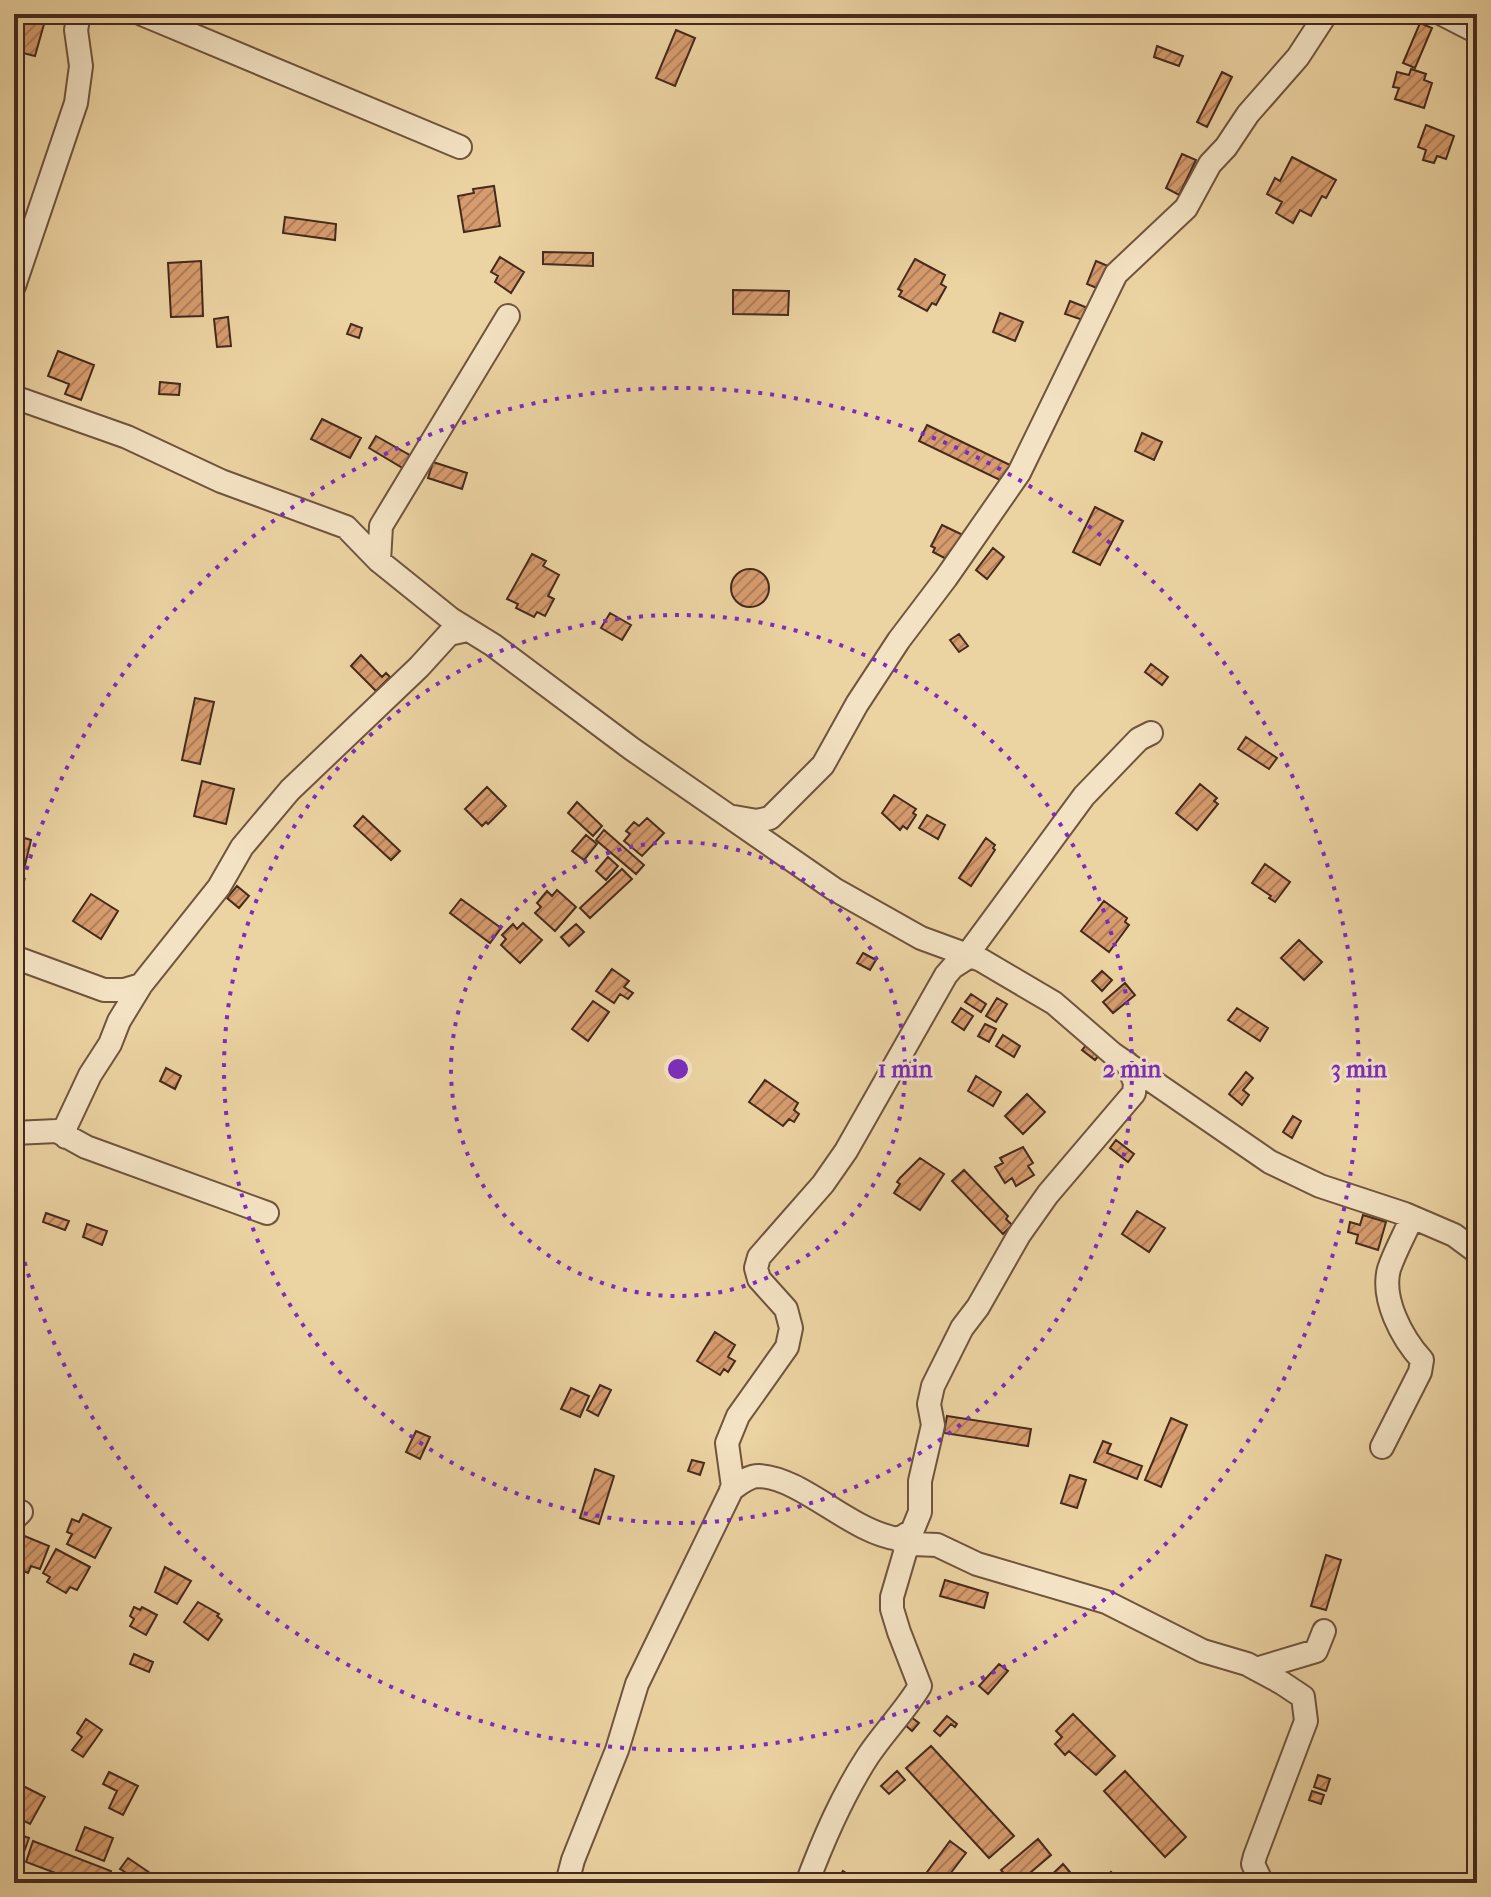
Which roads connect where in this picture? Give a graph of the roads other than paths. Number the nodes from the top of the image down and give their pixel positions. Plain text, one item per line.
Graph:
1 (79, 14) edge
2 (142, 14) edge
3 (1326, 14) edge
4 (1442, 14) edge
5 (1477, 32) edge
6 (460, 147) dead end
7 (14, 286) edge
8 (508, 316) dead end
9 (14, 397) edge
10 (381, 526) junction
11 (346, 527) junction
12 (379, 561) junction
13 (456, 627) junction
14 (1151, 733) dead end
15 (728, 816) junction
16 (770, 818) junction
17 (775, 848) junction
18 (959, 956) junction
19 (14, 957) edge
20 (141, 985) junction
21 (104, 990) junction
22 (119, 1021) junction
23 (1127, 1063) junction
24 (1155, 1081) junction
25 (1134, 1093) junction
26 (63, 1131) junction
27 (14, 1133) edge
28 (267, 1213) dead end
29 (1412, 1217) junction
30 (1477, 1252) edge
31 (1382, 1447) dead end
32 (729, 1452) junction
33 (759, 1476) junction
34 (731, 1490) junction
35 (906, 1539) junction
36 (1256, 1669) junction
37 (1302, 1696) junction
38 (567, 1883) edge
39 (807, 1883) edge
40 (1262, 1883) edge

1 - 7 street
2 - 6 street
3 - 16 street
4 - 5 street
8 - 10 street
9 - 11 street
10 - 11 street
10 - 12 street
11 - 12 street
12 - 13 street
13 - 15 street
13 - 20 street
14 - 18 street
15 - 16 street
15 - 17 street
16 - 17 street
17 - 18 street
18 - 23 street
18 - 32 street
19 - 21 street
20 - 21 street
20 - 22 street
21 - 22 street
22 - 26 street
23 - 24 street
23 - 25 street
24 - 25 street
24 - 29 street
25 - 35 street
26 - 27 street
26 - 28 street
29 - 30 street
29 - 31 street
32 - 33 street
32 - 34 street
33 - 34 street
33 - 35 street
34 - 38 street
35 - 36 street
35 - 39 street
36 - 37 street
36 - 37 street
37 - 40 street

